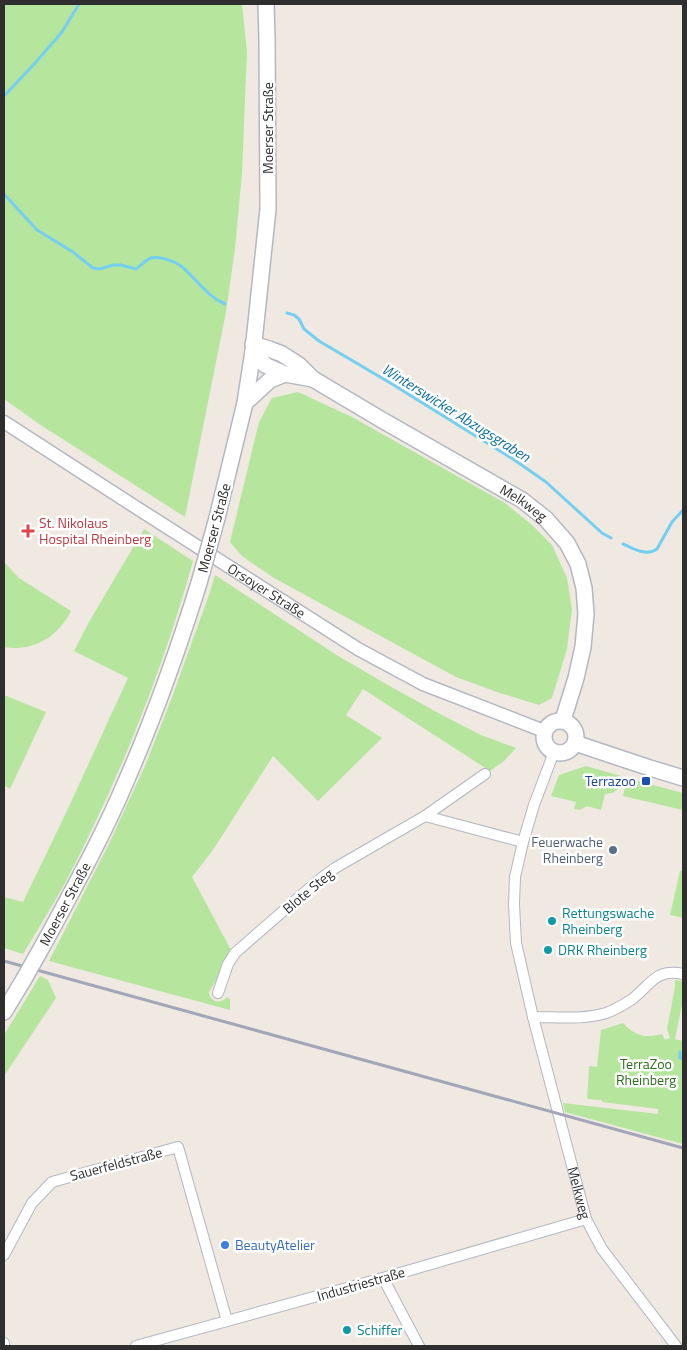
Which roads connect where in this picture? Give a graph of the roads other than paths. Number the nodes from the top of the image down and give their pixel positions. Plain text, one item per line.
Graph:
1 (266, 4) edge
2 (253, 347) junction
3 (285, 374) junction
4 (313, 379) junction
5 (245, 403) junction
6 (4, 422) edge
7 (563, 720) junction
8 (544, 731) junction
9 (575, 743) junction
10 (554, 752) junction
11 (485, 774) dead end
12 (683, 778) edge
13 (424, 816) junction
14 (523, 842) junction
15 (683, 974) edge
16 (218, 993) dead end
17 (4, 1012) edge
18 (533, 1017) junction
19 (586, 1219) junction
20 (4, 1255) edge
21 (383, 1278) junction
22 (227, 1321) junction
23 (136, 1346) edge
24 (419, 1346) edge
25 (676, 1346) edge

1 - 2 main road, Moerser Straße
2 - 3 main road, Melkweg
2 - 4 main road, Melkweg
2 - 5 main road, Moerser Straße
3 - 4 main road, Melkweg
3 - 5 main road
4 - 7 main road, Melkweg
5 - 17 main road, Moerser Straße, bridge
6 - 8 street, Orsoyer Straße
7 - 8 main road
7 - 9 main road
8 - 10 main road
9 - 10 main road
9 - 12 main road
10 - 14 street, Melkweg
11 - 13 street, Blote Steg
13 - 14 street
13 - 16 street, Blote Steg
14 - 18 street, Melkweg
15 - 18 street
18 - 19 street, Melkweg
19 - 21 street, Industriestraße
19 - 25 street, Melkweg
20 - 22 street, Sauerfeldstraße
21 - 22 street, Industriestraße
21 - 24 street
22 - 23 street, Industriestraße

